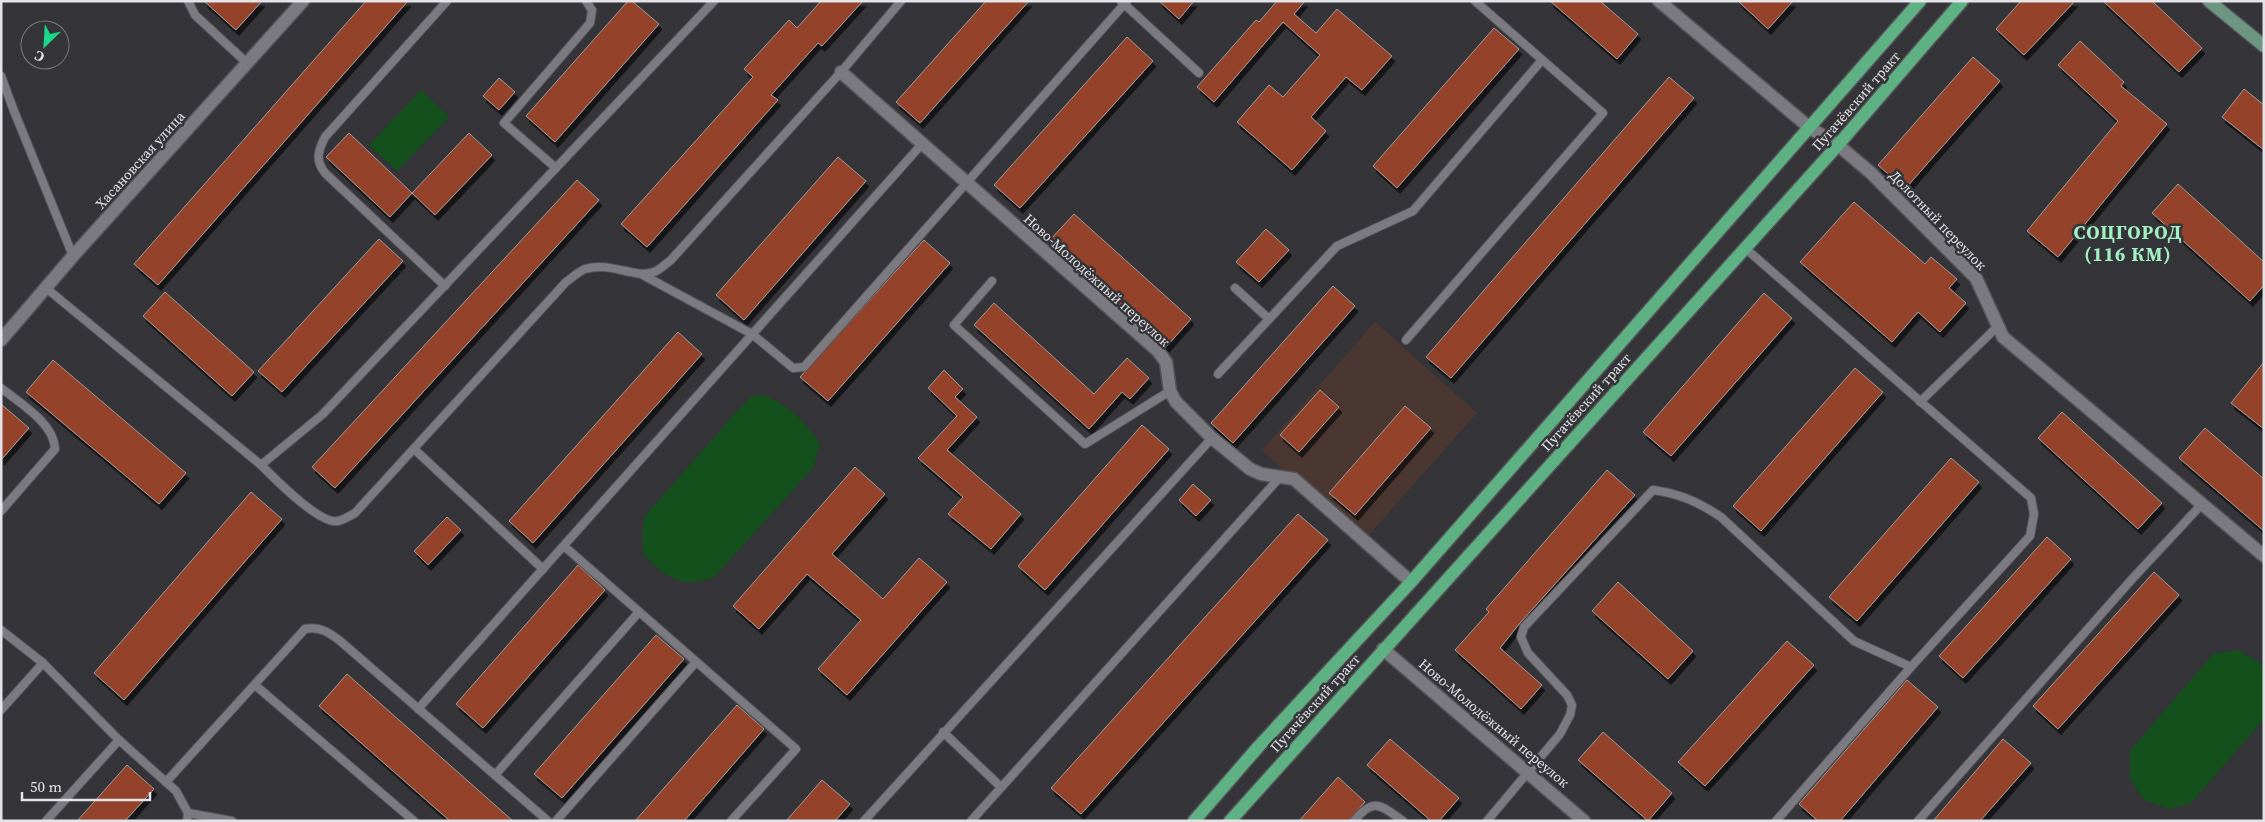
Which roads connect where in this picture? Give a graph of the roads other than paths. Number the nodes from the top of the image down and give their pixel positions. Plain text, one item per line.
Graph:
1 (188, 1) edge
2 (303, 1) edge
3 (447, 1) edge
4 (586, 1) edge
5 (714, 1) edge
6 (901, 1) edge
7 (1475, 1) edge
8 (1659, 1) edge
9 (1920, 1) edge
10 (1962, 1) edge
11 (2209, 1) edge
12 (1124, 2) edge
13 (2264, 46) edge
14 (1542, 60) junction
15 (247, 63) junction
16 (841, 72) junction
17 (1199, 73) dead end
18 (1, 76) edge
19 (1810, 128) junction
20 (922, 144) junction
21 (1838, 145) junction
22 (556, 168) junction
23 (967, 184) junction
24 (1745, 248) junction
25 (74, 256) junction
26 (641, 274) junction
27 (992, 281) dead end
28 (445, 286) junction
29 (46, 288) junction
30 (1235, 288) dead end
31 (1269, 319) junction
32 (1998, 326) junction
33 (752, 334) junction
34 (1, 340) edge
35 (1406, 340) dead end
36 (1218, 374) dead end
37 (1, 388) edge
38 (1170, 391) junction
39 (1920, 402) junction
40 (1212, 438) junction
41 (414, 449) junction
42 (262, 465) junction
43 (1281, 476) junction
44 (2202, 504) junction
45 (1, 511) edge
46 (564, 546) junction
47 (2264, 556) edge
48 (543, 569) junction
49 (1411, 582) junction
50 (639, 612) junction
51 (1, 630) edge
52 (1384, 649) junction
53 (696, 662) junction
54 (43, 663) junction
55 (1911, 667) junction
56 (255, 685) junction
57 (418, 709) junction
58 (1, 710) edge
59 (943, 732) junction
60 (119, 740) junction
61 (1527, 771) junction
62 (495, 775) junction
63 (166, 782) junction
64 (1001, 787) junction
65 (188, 817) edge
66 (46, 821) edge
67 (232, 821) edge
68 (414, 821) edge
69 (548, 821) edge
70 (556, 821) edge
71 (731, 821) edge
72 (864, 821) edge
73 (971, 821) edge
74 (1194, 821) edge
75 (1230, 821) edge
76 (1354, 821) edge
77 (1403, 821) edge
78 (1487, 821) edge
79 (1584, 821) edge
80 (1776, 821) edge
81 (1918, 821) edge

1 - 15 lane
2 - 15 street, Хасановская улица
3 - 28 lane
4 - 22 lane
5 - 22 lane
6 - 16 lane
7 - 14 lane
8 - 19 street, Долотный переулок
9 - 19 main road, Пугачёвский тракт
10 - 21 main road, Пугачёвский тракт
11 - 13 main road
12 - 17 lane
12 - 23 lane
14 - 31 lane
14 - 35 lane
15 - 25 street, Хасановская улица
16 - 20 street, Ново-Молодёжный переулок
16 - 26 lane
18 - 25 lane
19 - 21 street, Долотный переулок
19 - 49 main road, Пугачёвский тракт
20 - 23 street, Ново-Молодёжный переулок
20 - 33 lane
21 - 24 main road, Пугачёвский тракт
21 - 32 street, Долотный переулок
22 - 28 lane
23 - 33 lane
23 - 38 street, Ново-Молодёжный переулок
24 - 39 lane
24 - 52 main road, Пугачёвский тракт
25 - 29 street, Хасановская улица
26 - 33 lane
26 - 41 lane
27 - 38 lane
28 - 42 lane
29 - 34 street, Хасановская улица
29 - 42 lane
30 - 31 lane
31 - 36 lane
32 - 39 lane
32 - 44 street, Долотный переулок
33 - 46 lane
37 - 45 lane
38 - 40 street, Ново-Молодёжный переулок
39 - 55 lane
40 - 43 street, Ново-Молодёжный переулок
40 - 59 lane
41 - 42 lane
41 - 48 lane
43 - 49 street, Ново-Молодёжный переулок
43 - 64 lane
44 - 47 street, Долотный переулок
44 - 81 lane
46 - 48 lane
46 - 50 lane
48 - 57 lane
49 - 74 main road, Пугачёвский тракт
50 - 53 lane
50 - 62 lane
51 - 54 lane
52 - 61 street, Ново-Молодёжный переулок
52 - 75 main road, Пугачёвский тракт
53 - 70 lane
53 - 71 lane
54 - 58 lane
54 - 60 lane
55 - 61 lane
55 - 80 lane
56 - 57 lane
56 - 63 lane
56 - 68 lane
57 - 62 lane
59 - 64 lane
59 - 72 lane
60 - 63 lane
60 - 66 lane
61 - 78 lane
61 - 79 street, Ново-Молодёжный переулок
62 - 69 lane
63 - 65 lane
64 - 73 lane
65 - 67 lane
76 - 77 lane

